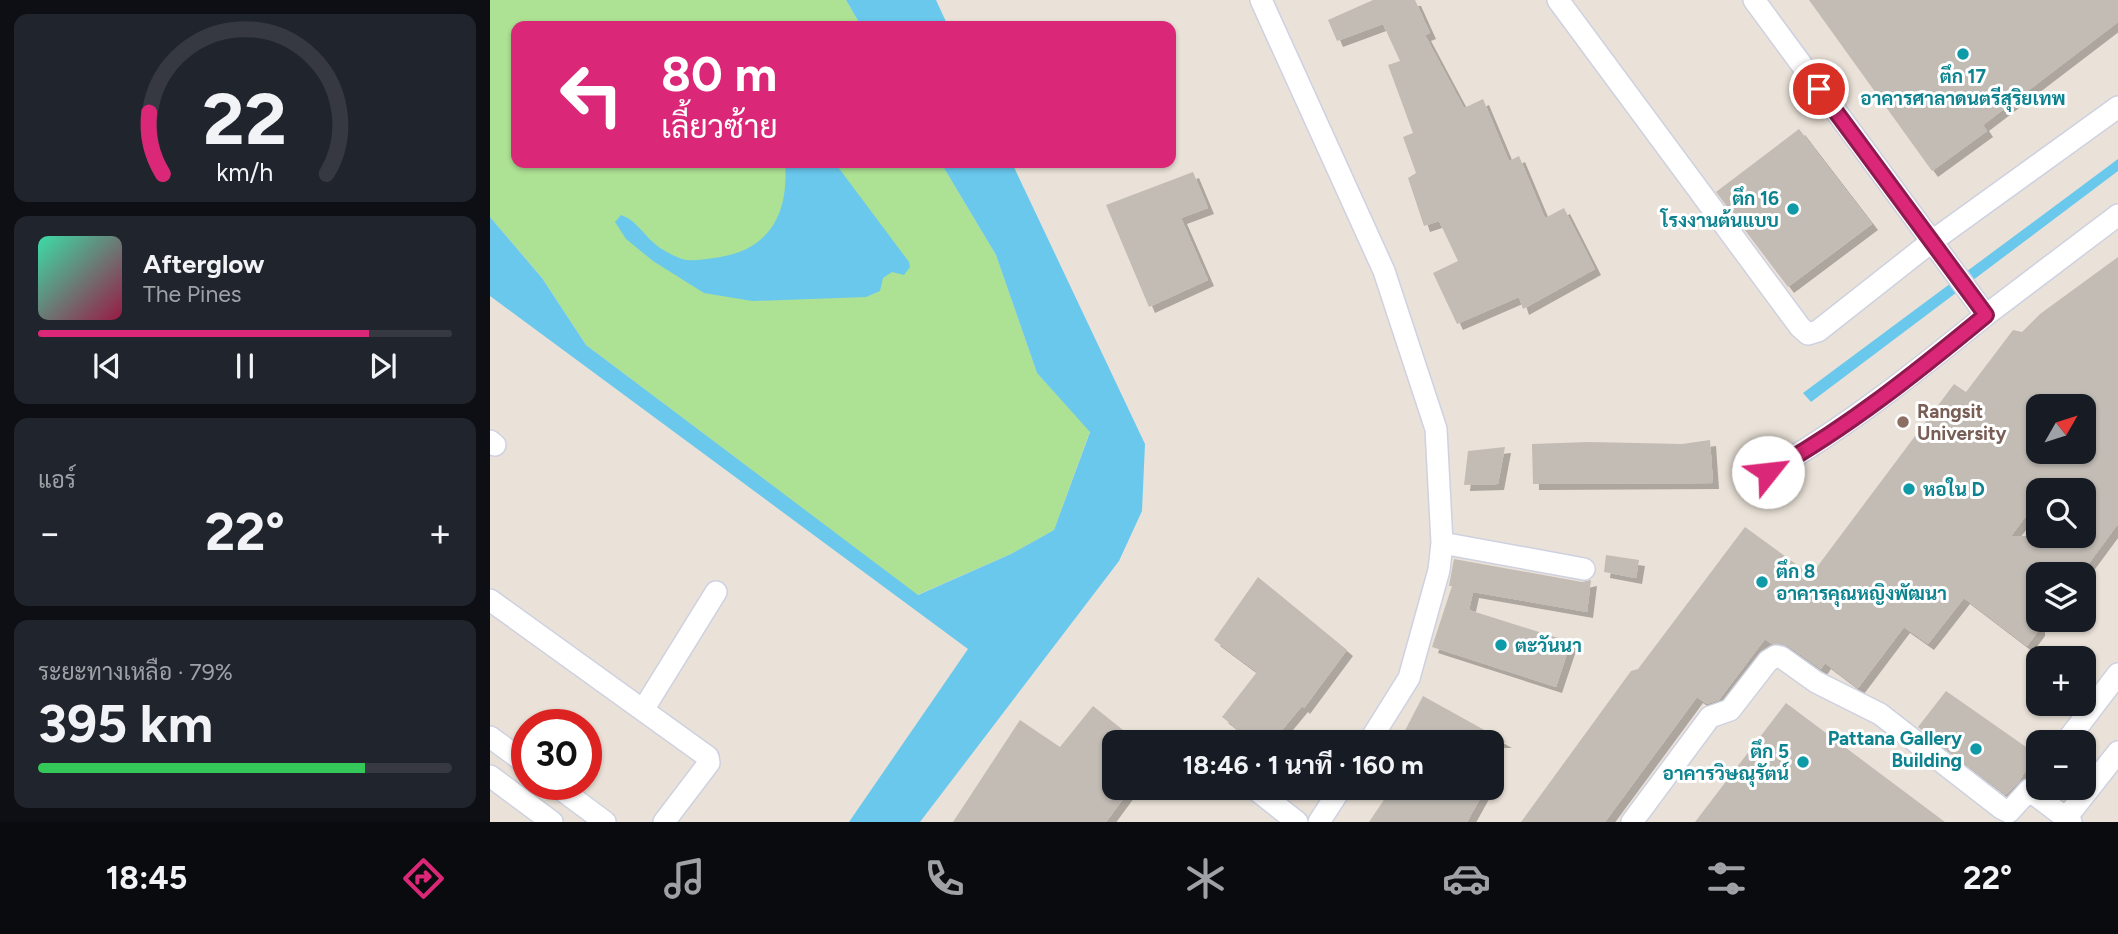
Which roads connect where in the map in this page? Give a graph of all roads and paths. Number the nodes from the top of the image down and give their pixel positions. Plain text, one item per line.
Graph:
1 (1261, 0) edge
2 (1558, 0) edge
3 (1754, 0) edge
4 (2118, 107) edge
5 (2118, 215) edge
6 (1931, 242) junction
7 (1982, 309) junction
8 (1768, 472) dead end
9 (1442, 542) junction
10 (1584, 569) dead end
11 (716, 592) dead end
12 (490, 600) edge
13 (2118, 674) edge
14 (643, 710) junction
15 (1376, 730) edge
16 (2075, 730) edge
17 (490, 737) edge
18 (511, 752) edge
19 (2118, 752) edge
20 (490, 776) edge
21 (2026, 792) edge
22 (575, 800) edge
23 (1269, 800) edge
24 (1334, 800) edge
25 (2050, 800) edge
26 (2069, 820) edge
27 (552, 822) edge
28 (605, 822) edge
29 (664, 822) edge
30 (1297, 822) edge
31 (1320, 822) edge
32 (1632, 822) edge

1 - 9 street
2 - 6 street
3 - 6 street
4 - 6 street
5 - 7 street
6 - 7 street
7 - 8 street
9 - 10 street
9 - 15 street
11 - 14 street
12 - 14 street
13 - 16 street
14 - 29 street
17 - 18 street
19 - 26 street
20 - 27 street
21 - 32 street
22 - 28 street
23 - 30 street
24 - 31 street
25 - 26 street

